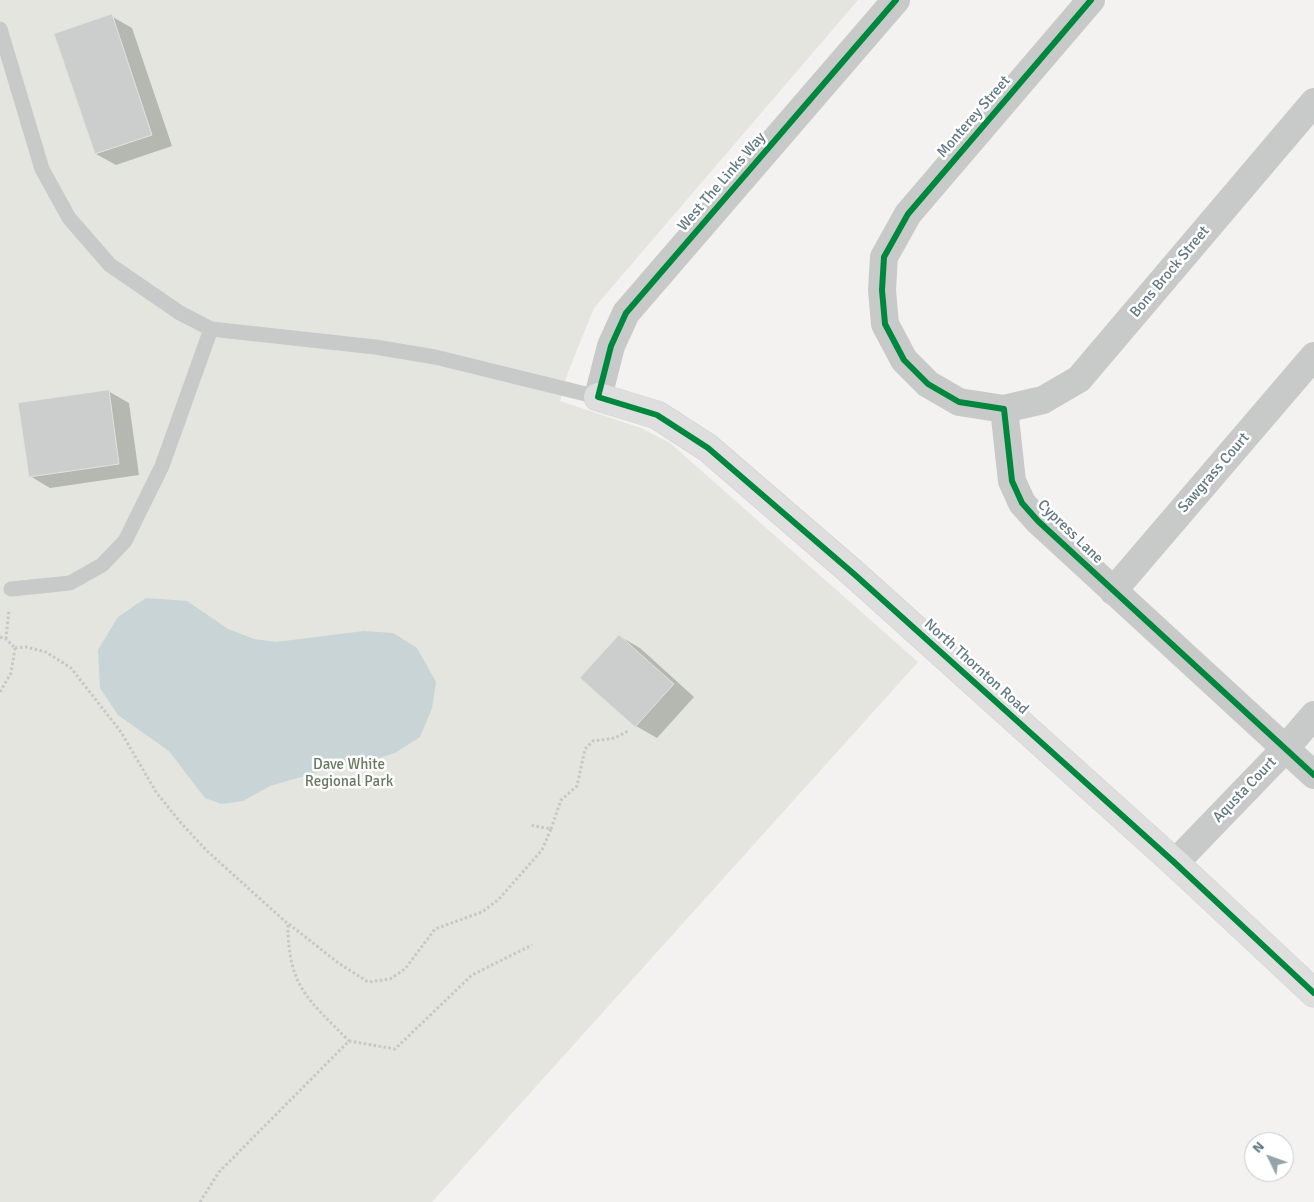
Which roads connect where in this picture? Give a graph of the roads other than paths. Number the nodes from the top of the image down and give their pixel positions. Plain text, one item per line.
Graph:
1 (896, 0) edge
2 (1091, 0) edge
3 (0, 29) edge
4 (1314, 102) edge
5 (211, 329) junction
6 (1314, 356) edge
7 (598, 397) junction
8 (1004, 409) junction
9 (11, 589) road end
10 (1113, 591) junction
11 (1314, 715) edge
12 (1285, 749) junction
13 (1314, 775) edge
14 (1175, 862) junction
15 (1314, 993) edge

1 - 7 street, West The Links Way
2 - 8 street, Monterey Street
3 - 5 lane
4 - 8 street, Bons Brock Street
5 - 7 lane
5 - 9 lane
6 - 10 street, Sawgrass Court
7 - 14 street, North Thornton Road
8 - 10 street, Cypress Lane
10 - 12 street, Cypress Lane
11 - 12 street, Aqusta Court
12 - 13 street, Cypress Lane
12 - 14 street, Aqusta Court
14 - 15 street, North Thornton Road

